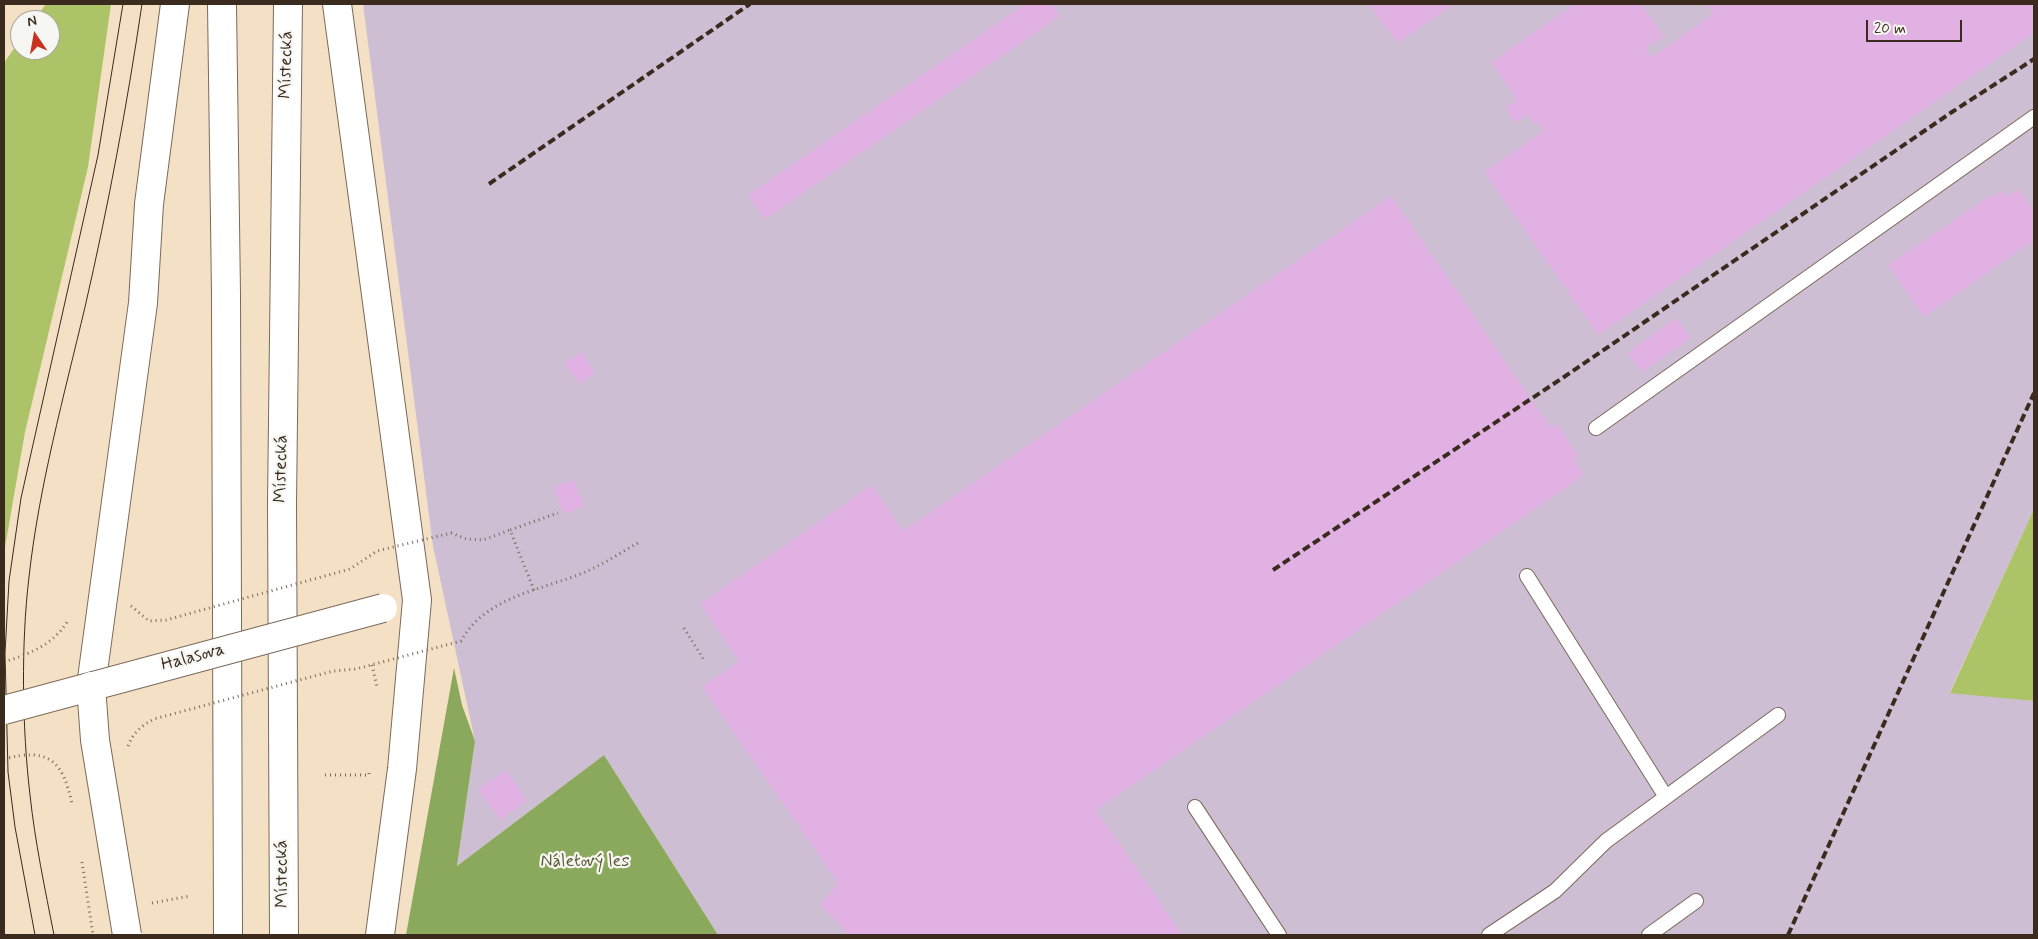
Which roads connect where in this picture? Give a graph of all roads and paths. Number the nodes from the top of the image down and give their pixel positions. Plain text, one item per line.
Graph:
1 (175, 4) edge
2 (222, 4) edge
3 (288, 4) edge
4 (337, 4) edge
5 (2034, 117) edge
6 (1596, 428) dead end
7 (558, 513) dead end
8 (510, 530) junction
9 (410, 543) junction
10 (638, 544) dead end
11 (1526, 576) dead end
12 (534, 590) junction
13 (131, 606) dead end
14 (383, 608) dead end
15 (67, 622) dead end
16 (684, 628) dead end
17 (413, 654) junction
18 (704, 660) dead end
19 (4, 662) edge
20 (91, 686) junction
21 (4, 710) edge
22 (1778, 715) dead end
23 (126, 751) dead end
24 (4, 759) edge
25 (370, 766) dead end
26 (324, 775) dead end
27 (1666, 797) junction
28 (73, 807) dead end
29 (1195, 807) dead end
30 (1696, 901) dead end
31 (90, 915) dead end
32 (93, 935) edge
33 (126, 935) edge
34 (228, 935) edge
35 (284, 935) edge
36 (380, 935) edge
37 (1279, 935) edge
38 (1489, 935) edge
39 (1649, 935) edge

1 - 20 main road
2 - 34 main road
3 - 35 main road, Místecká
4 - 9 main road
5 - 6 lane
7 - 8 path
8 - 9 path, bridge
8 - 12 path
9 - 13 path, bridge
9 - 17 main road
10 - 12 path, bridge
11 - 27 lane
12 - 17 path, bridge
14 - 20 main road, Halasova, bridge
15 - 19 path, bridge
16 - 18 path
17 - 23 path, bridge
17 - 36 main road
20 - 21 main road, Halasova, bridge
20 - 33 main road, bridge
22 - 27 lane
24 - 28 path, bridge
25 - 26 path
27 - 38 lane
29 - 37 lane
30 - 39 lane
31 - 32 path

